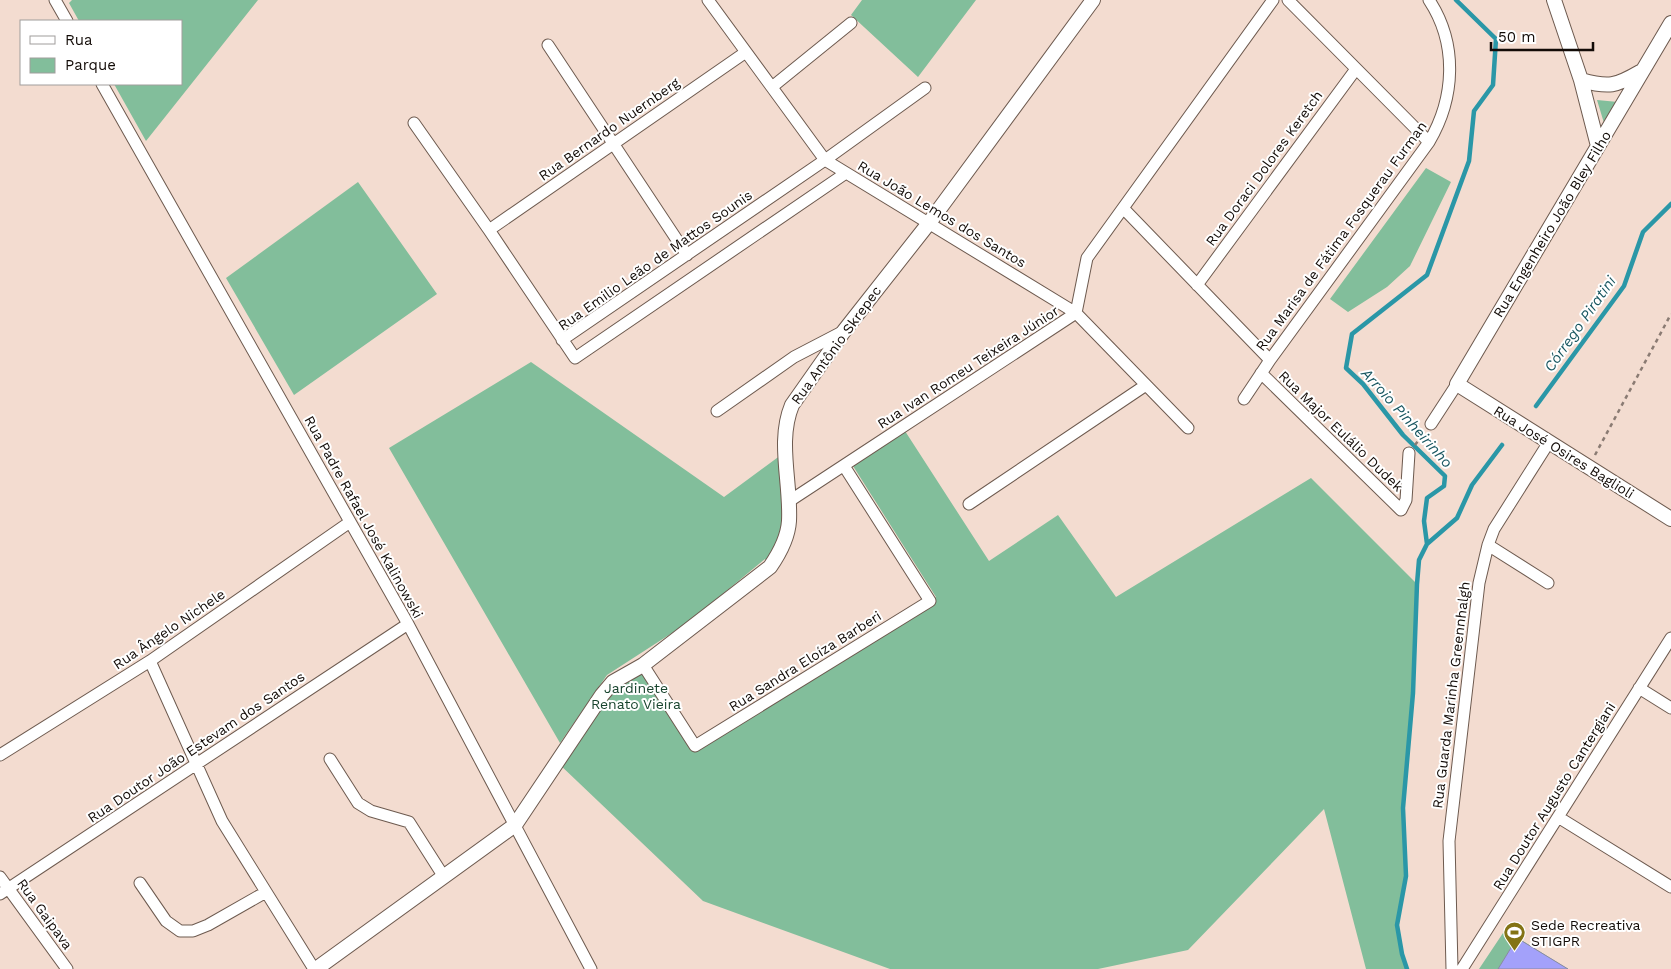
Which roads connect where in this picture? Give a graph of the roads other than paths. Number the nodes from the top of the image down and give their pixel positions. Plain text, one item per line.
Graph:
1 (54, 0) edge
2 (1093, 0) edge
3 (1274, 0) edge
4 (1288, 0) edge
5 (1429, 0) edge
6 (1554, 0) edge
7 (713, 2) edge
8 (66, 20) edge
9 (851, 23) dead end
10 (1671, 23) edge
11 (548, 45) dead end
12 (746, 52) junction
13 (1356, 68) junction
14 (1643, 70) junction
15 (1581, 80) junction
16 (103, 85) edge
17 (772, 87) junction
18 (925, 88) dead end
19 (414, 123) dead end
20 (1429, 142) junction
21 (614, 144) junction
22 (1598, 146) junction
23 (824, 160) junction
24 (846, 173) junction
25 (1123, 208) junction
26 (741, 218) junction
27 (929, 222) junction
28 (489, 230) junction
29 (753, 236) junction
30 (687, 255) junction
31 (1197, 285) junction
32 (1076, 314) junction
33 (844, 331) junction
34 (562, 340) junction
35 (1270, 360) junction
36 (1261, 373) junction
37 (1457, 384) junction
38 (1146, 385) junction
39 (1244, 399) dead end
40 (717, 411) dead end
41 (1431, 424) road end
42 (1188, 428) dead end
43 (1549, 442) junction
44 (1410, 451) road end
45 (844, 466) junction
46 (788, 502) junction
47 (969, 504) dead end
48 (1671, 519) edge
49 (350, 522) junction
50 (1488, 545) junction
51 (1548, 583) dead end
52 (408, 624) junction
53 (1671, 638) edge
54 (150, 661) junction
55 (643, 665) junction
56 (1639, 688) junction
57 (1671, 708) edge
58 (0, 755) edge
59 (330, 759) dead end
60 (197, 764) junction
61 (1558, 817) junction
62 (515, 826) junction
63 (0, 877) edge
64 (444, 877) junction
65 (140, 883) dead end
66 (1671, 887) edge
67 (4, 891) edge
68 (266, 892) junction
69 (66, 969) edge
70 (315, 969) edge
71 (591, 969) edge
72 (1452, 969) edge
73 (1462, 969) edge

1 - 8 street
2 - 27 street, Rua Antônio Skrepec
3 - 25 street, Rua Ivan Romeu Teixeira Júnior
4 - 13 street
5 - 20 street, Rua Marisa de Fátima Fosquerau Furman
6 - 15 street
7 - 12 street, Rua João Lemos dos Santos
9 - 17 street
10 - 14 street, Rua Engenheiro João Bley Filho
11 - 21 street
12 - 17 street, Rua João Lemos dos Santos
12 - 21 street, Rua Bernardo Nuernberg
13 - 20 street
13 - 31 street, Rua Doraci Dolores Keretch
14 - 15 street
14 - 22 street, Rua Engenheiro João Bley Filho
15 - 22 street
16 - 49 street, Rua Padre Rafael José Kalinowski
17 - 23 street, Rua João Lemos dos Santos
18 - 23 street, Rua Emilio Leão de Mattos Sounis
19 - 28 street
20 - 35 street, Rua Marisa de Fátima Fosquerau Furman
21 - 28 street, Rua Bernardo Nuernberg
21 - 30 street
22 - 37 street, Rua Engenheiro João Bley Filho
23 - 24 street, Rua João Lemos dos Santos
23 - 26 street, Rua Emilio Leão de Mattos Sounis
24 - 27 street, Rua João Lemos dos Santos
24 - 29 street, Rua Emilio Leão de Mattos Sounis
25 - 31 street, Rua Major Eulálio Dudek
25 - 32 street, Rua Ivan Romeu Teixeira Júnior
26 - 29 street
26 - 30 street, Rua Emilio Leão de Mattos Sounis
27 - 32 street, Rua João Lemos dos Santos
27 - 33 street, Rua Antônio Skrepec
28 - 34 street
29 - 34 street, Rua Emilio Leão de Mattos Sounis
30 - 34 street, Rua Emilio Leão de Mattos Sounis
31 - 35 street, Rua Major Eulálio Dudek
32 - 38 street, Rua João Lemos dos Santos
32 - 45 street, Rua Ivan Romeu Teixeira Júnior
33 - 40 street
33 - 46 street, Rua Antônio Skrepec
35 - 36 street, Rua Marisa de Fátima Fosquerau Furman
36 - 39 street, Rua Marisa de Fátima Fosquerau Furman
36 - 44 street, Rua Major Eulálio Dudek
37 - 41 street, Rua Engenheiro João Bley Filho
37 - 43 street, Rua José Osires Baglioli
38 - 42 street, Rua João Lemos dos Santos
38 - 47 street
43 - 48 street, Rua José Osires Baglioli
43 - 50 street, Rua Guarda Marinha Greennhalgh
45 - 46 street, Rua Ivan Romeu Teixeira Júnior
45 - 55 street, Rua Sandra Eloíza Barberi
46 - 55 street, Rua Antônio Skrepec
49 - 52 street, Rua Padre Rafael José Kalinowski
49 - 54 street, Rua Ângelo Nichele
50 - 51 street
50 - 72 street, Rua Guarda Marinha Greennhalgh
52 - 60 street, Rua Doutor João Estevam dos Santos
52 - 62 street, Rua Padre Rafael José Kalinowski
53 - 56 street, Rua Doutor Augusto Cantergiani
54 - 58 street, Rua Ângelo Nichele
54 - 60 street
55 - 62 street, Rua Antônio Skrepec
56 - 57 street
56 - 61 street, Rua Doutor Augusto Cantergiani
59 - 64 street
60 - 67 street, Rua Doutor João Estevam dos Santos
60 - 68 street
61 - 66 street
61 - 73 street, Rua Doutor Augusto Cantergiani
62 - 64 street
62 - 71 street, Rua Padre Rafael José Kalinowski
63 - 67 street, Rua Gaipava
64 - 70 street
65 - 68 street
67 - 69 street, Rua Gaipava
68 - 70 street

